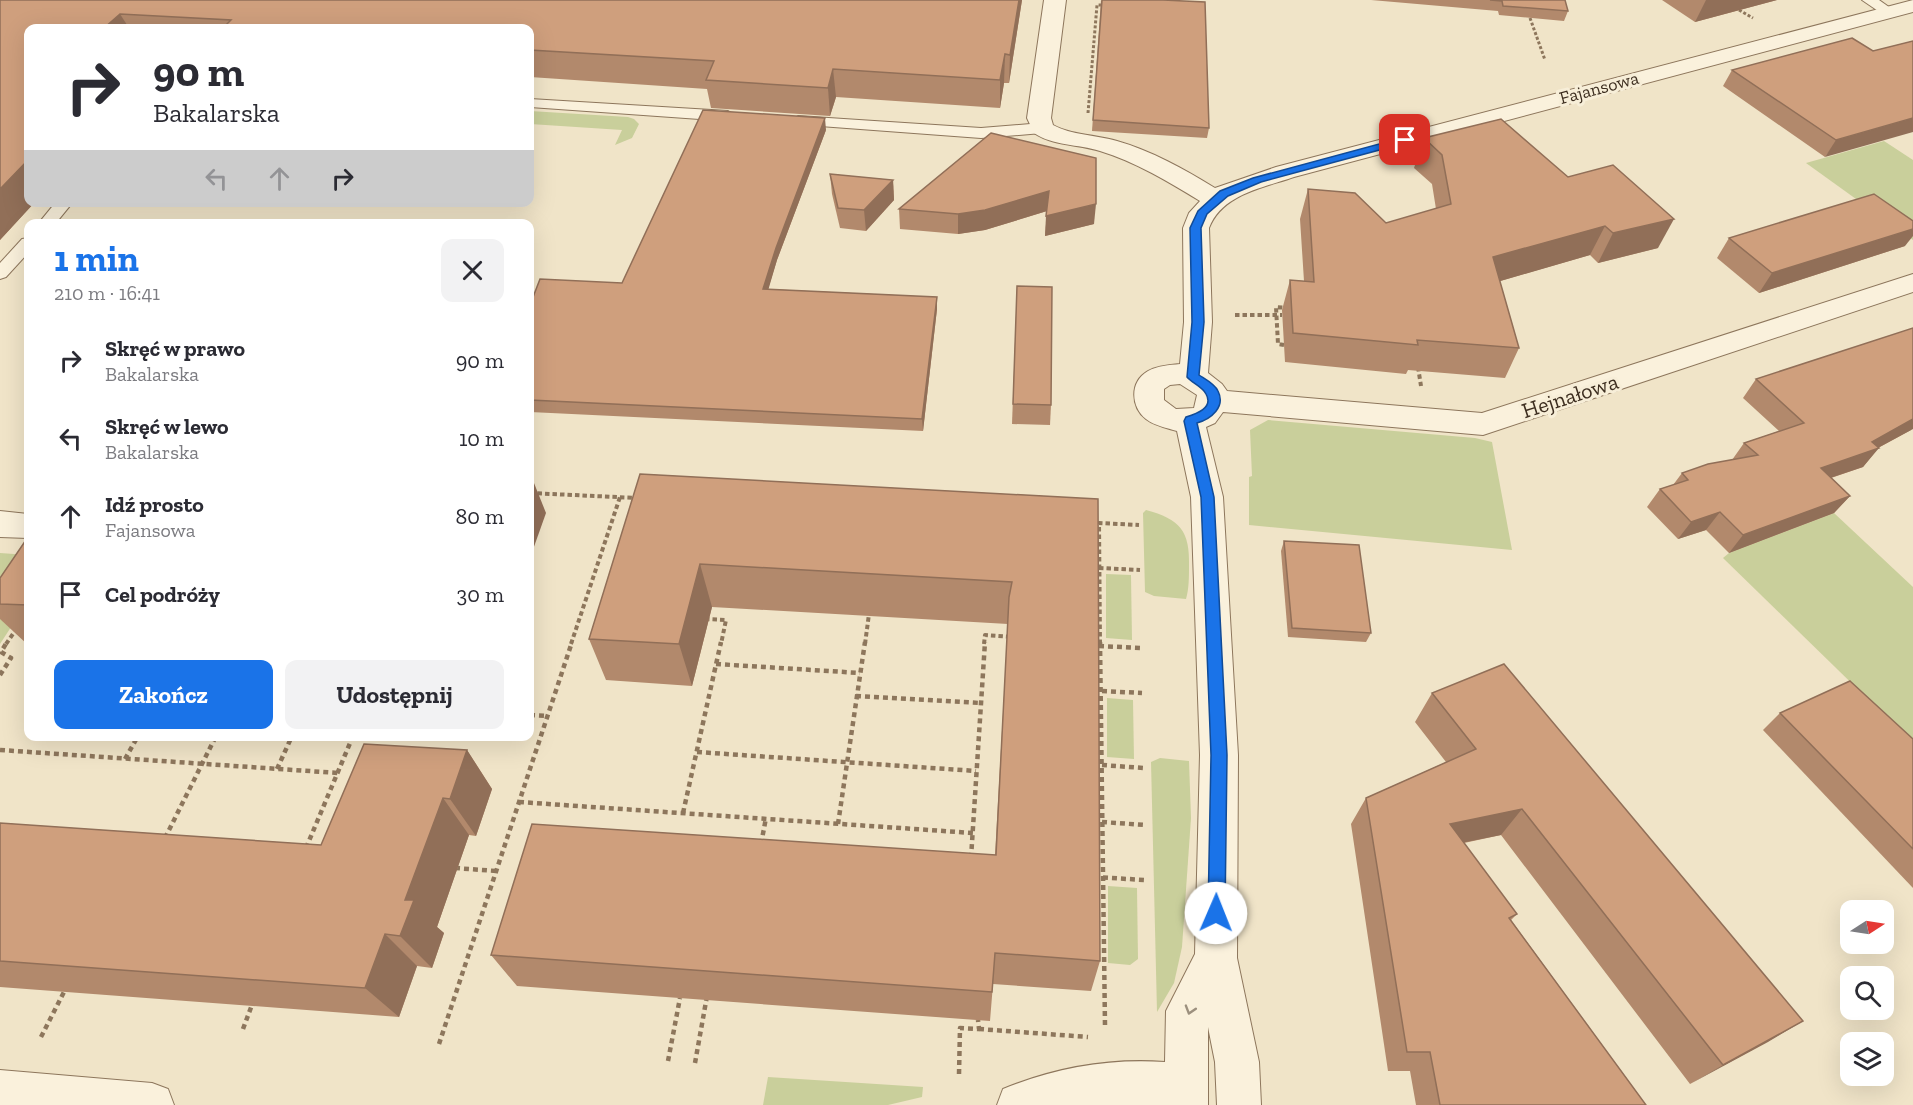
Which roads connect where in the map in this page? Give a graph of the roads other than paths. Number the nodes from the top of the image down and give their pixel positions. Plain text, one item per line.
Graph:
1 (1055, 0) edge
2 (1913, 5) edge
3 (1879, 6) edge
4 (534, 103) edge
5 (748, 117) edge
6 (783, 120) edge
7 (1042, 128) junction
8 (1216, 199) junction
9 (61, 207) edge
10 (50, 219) edge
11 (24, 247) edge
12 (0, 273) edge
13 (1913, 284) edge
14 (1193, 377) junction
15 (1202, 411) junction
16 (0, 524) edge
17 (24, 526) edge
18 (1216, 958) junction
19 (0, 1092) edge
20 (1185, 1095) edge
21 (152, 1105) edge
22 (1019, 1105) edge
23 (1239, 1105) edge

1 - 7 street
2 - 3 street, Fajansowa
3 - 8 street, Fajansowa
4 - 5 lane
6 - 7 lane
7 - 8 street
8 - 14 street
9 - 10 lane
11 - 12 lane
13 - 15 street, Hejnałowa
14 - 15 street
14 - 15 street
15 - 18 street
16 - 17 street
18 -> 20 street
18 - 23 street
19 - 21 street
20 - 22 street

